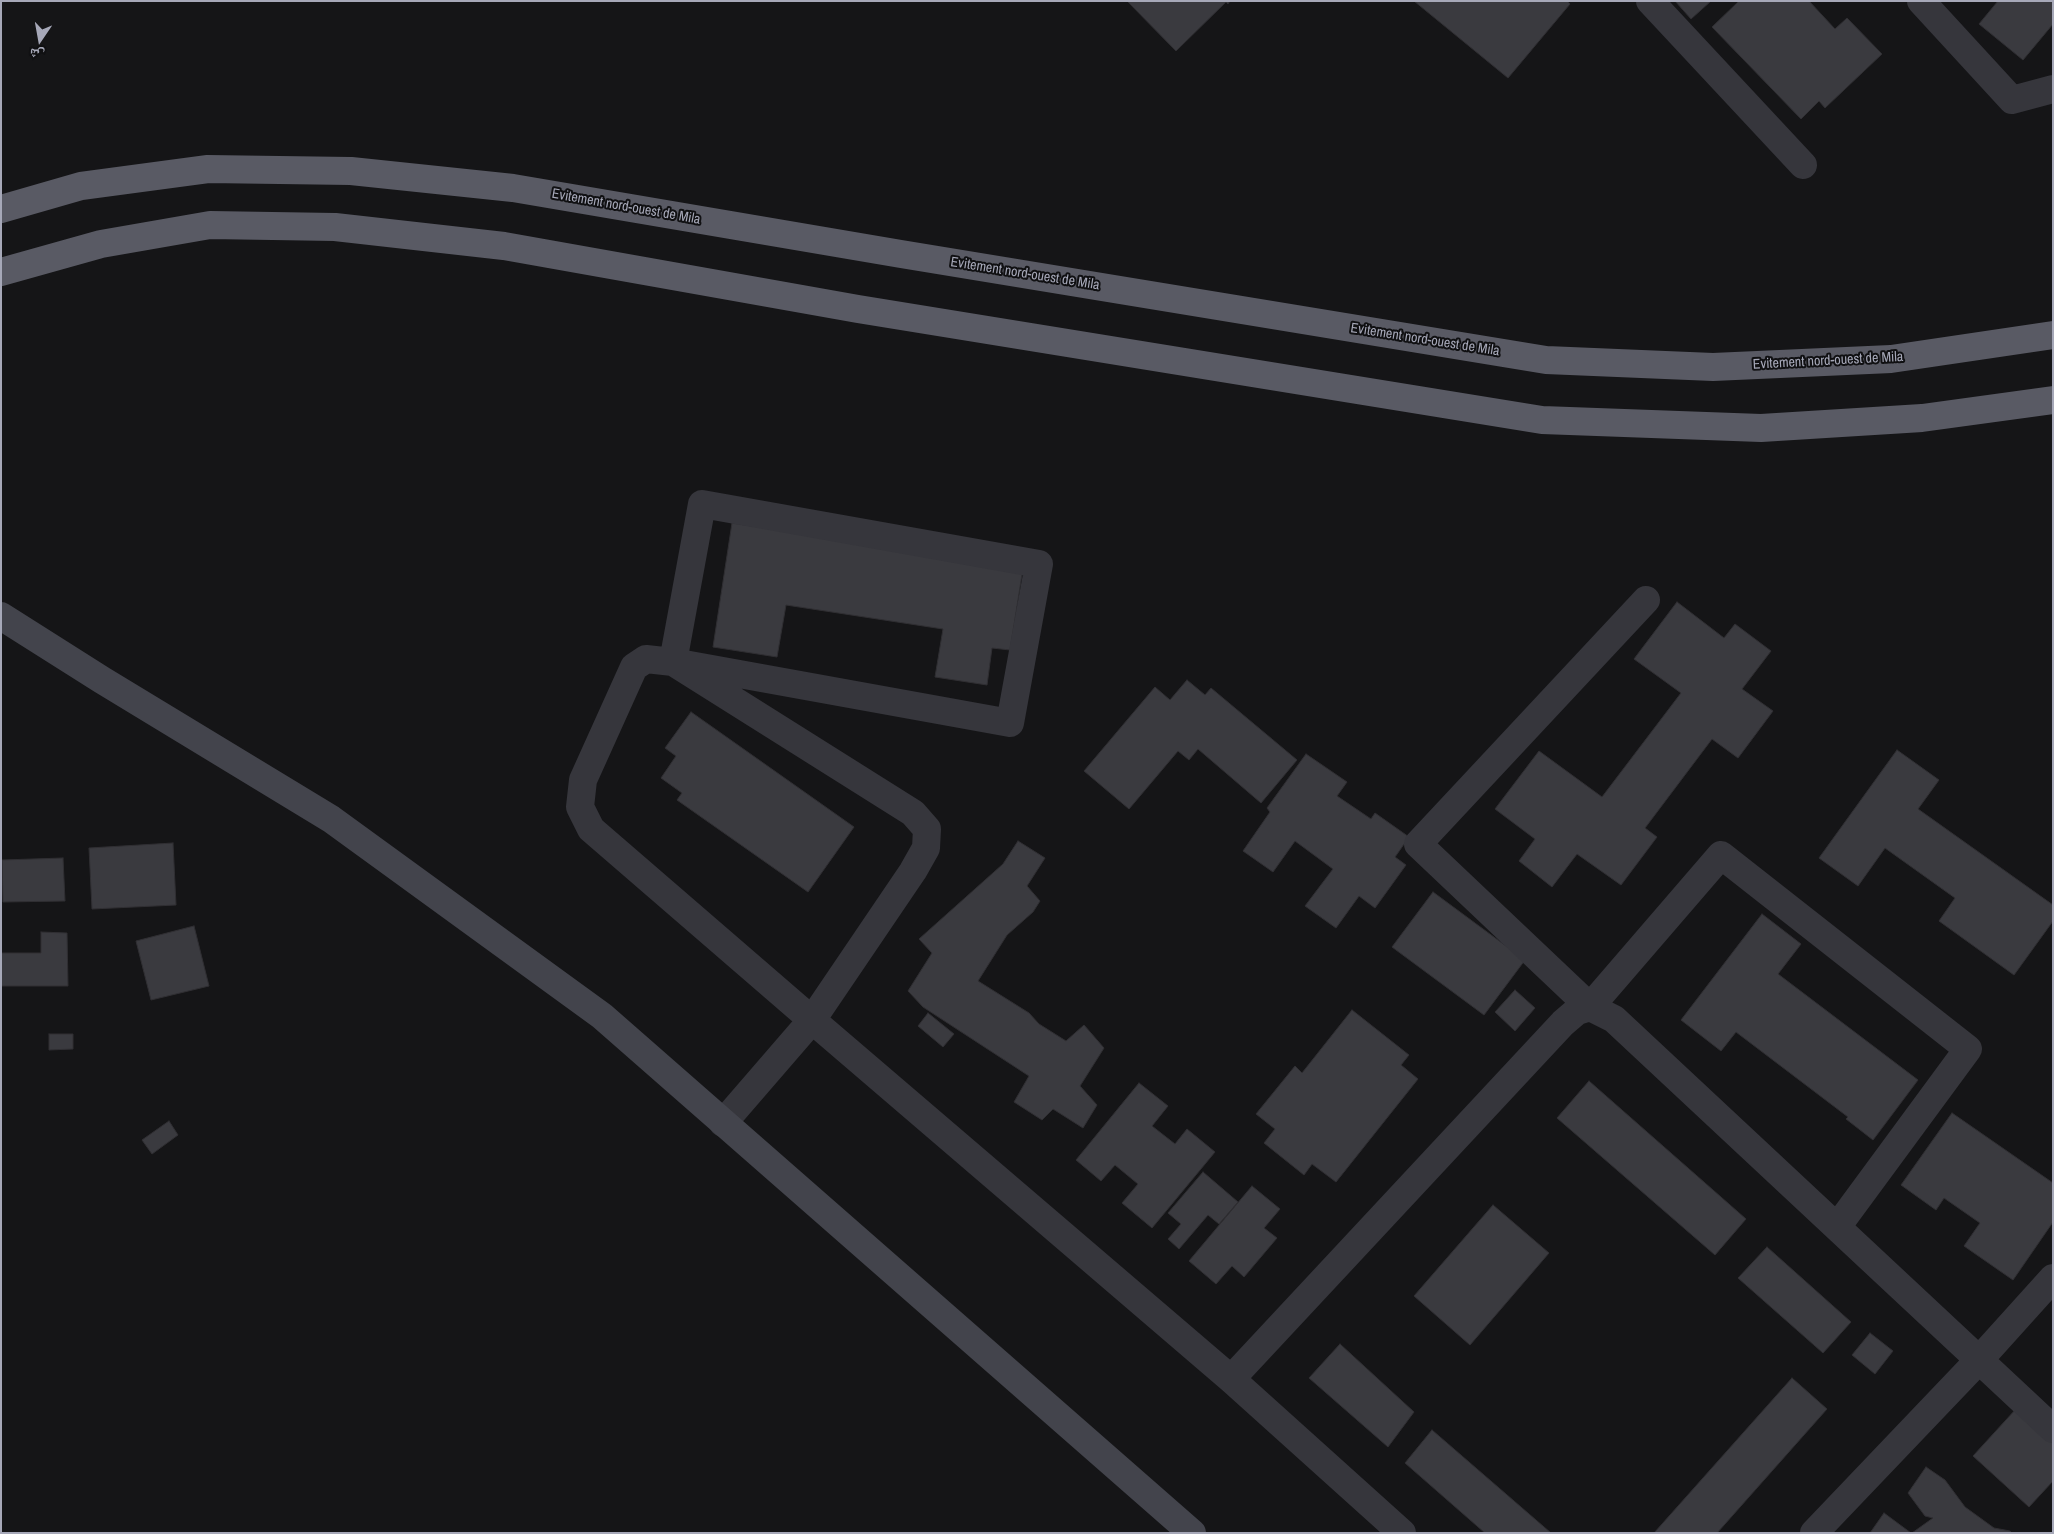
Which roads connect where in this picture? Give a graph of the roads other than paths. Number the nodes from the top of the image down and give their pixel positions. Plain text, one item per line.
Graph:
1 (1650, 1) edge
2 (1921, 1) edge
3 (2053, 89) edge
4 (1803, 165) dead end
5 (1, 209) edge
6 (1, 272) edge
7 (2053, 335) edge
8 (2053, 400) edge
9 (1646, 600) dead end
10 (1, 616) edge
11 (673, 662) junction
12 (1590, 1008) junction
13 (812, 1020) junction
14 (723, 1123) junction
15 (1837, 1227) junction
16 (2053, 1278) edge
17 (1979, 1360) junction
18 (1232, 1379) junction
19 (2053, 1429) edge
20 (1192, 1533) edge
21 (1402, 1533) edge
22 (1814, 1533) edge

1 - 4 street
2 - 3 street
5 - 7 highway, Evitement nord-ouest de Mila
6 - 8 highway
9 - 12 street
10 - 14 main road
11 - 11 street
11 - 13 street
11 - 13 street
12 - 15 street
12 - 15 street
12 - 18 street
13 - 14 street
13 - 18 street
14 - 20 main road
15 - 17 street
16 - 17 street
17 - 19 street
17 - 22 street
18 - 21 street

